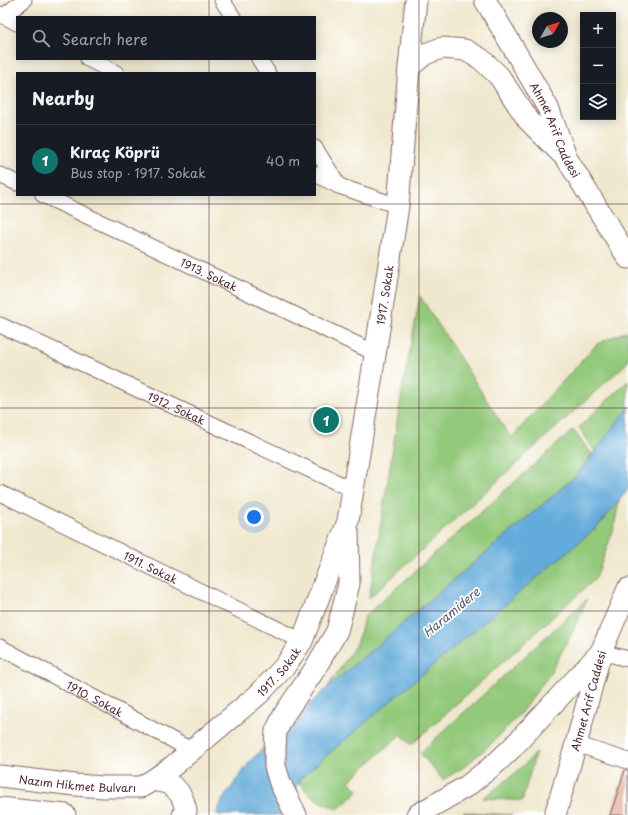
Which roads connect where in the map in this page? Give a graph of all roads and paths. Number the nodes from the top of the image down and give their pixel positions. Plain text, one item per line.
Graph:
1 (24, 0) edge
2 (222, 0) edge
3 (416, 0) edge
4 (485, 0) edge
5 (232, 16) edge
6 (7, 18) edge
7 (90, 60) edge
8 (260, 60) edge
9 (409, 67) junction
10 (114, 72) edge
11 (267, 72) edge
12 (316, 150) edge
13 (567, 159) junction
14 (316, 174) edge
15 (0, 175) edge
16 (16, 183) edge
17 (339, 186) junction
18 (45, 196) edge
19 (398, 206) junction
20 (628, 258) edge
21 (0, 325) edge
22 (375, 353) junction
23 (353, 490) junction
24 (0, 493) edge
25 (348, 521) junction
26 (628, 589) edge
27 (302, 641) junction
28 (0, 647) edge
29 (601, 652) junction
30 (628, 659) edge
31 (576, 744) junction
32 (191, 750) junction
33 (628, 762) edge
34 (0, 776) edge
35 (154, 780) junction
36 (292, 806) edge
37 (7, 811) edge
38 (65, 815) edge
39 (183, 815) edge
40 (311, 815) edge
41 (417, 815) edge
42 (554, 815) edge

1 - 6 street
2 - 5 street
3 - 9 main road, 1917. Sokak
4 - 13 main road, Ahmet Arif Caddesi
7 - 10 street
8 - 11 street
9 - 13 main road
9 - 19 main road, 1917. Sokak
12 - 17 street
13 - 20 main road, Ahmet Arif Caddesi
14 - 17 street
15 - 16 street
17 - 19 street
18 - 22 street, 1913. Sokak
19 - 22 main road, 1917. Sokak
21 - 23 street, 1912. Sokak
22 - 23 main road, 1917. Sokak
23 - 25 main road, 1917. Sokak
24 - 27 street, 1911. Sokak
25 - 27 main road, 1917. Sokak
25 - 36 main road, 1917. Sokak
26 - 29 main road, Ahmet Arif Caddesi
27 - 32 main road, 1917. Sokak
28 - 32 street, 1910. Sokak
29 - 30 street
29 - 31 main road, Ahmet Arif Caddesi
29 - 41 main road
31 - 33 street
31 - 42 main road, Ahmet Arif Caddesi
32 - 35 main road, 1917. Sokak
34 - 35 main road, Nazım Hikmet Bulvarı
35 - 39 main road
36 - 40 main road
37 - 38 main road

